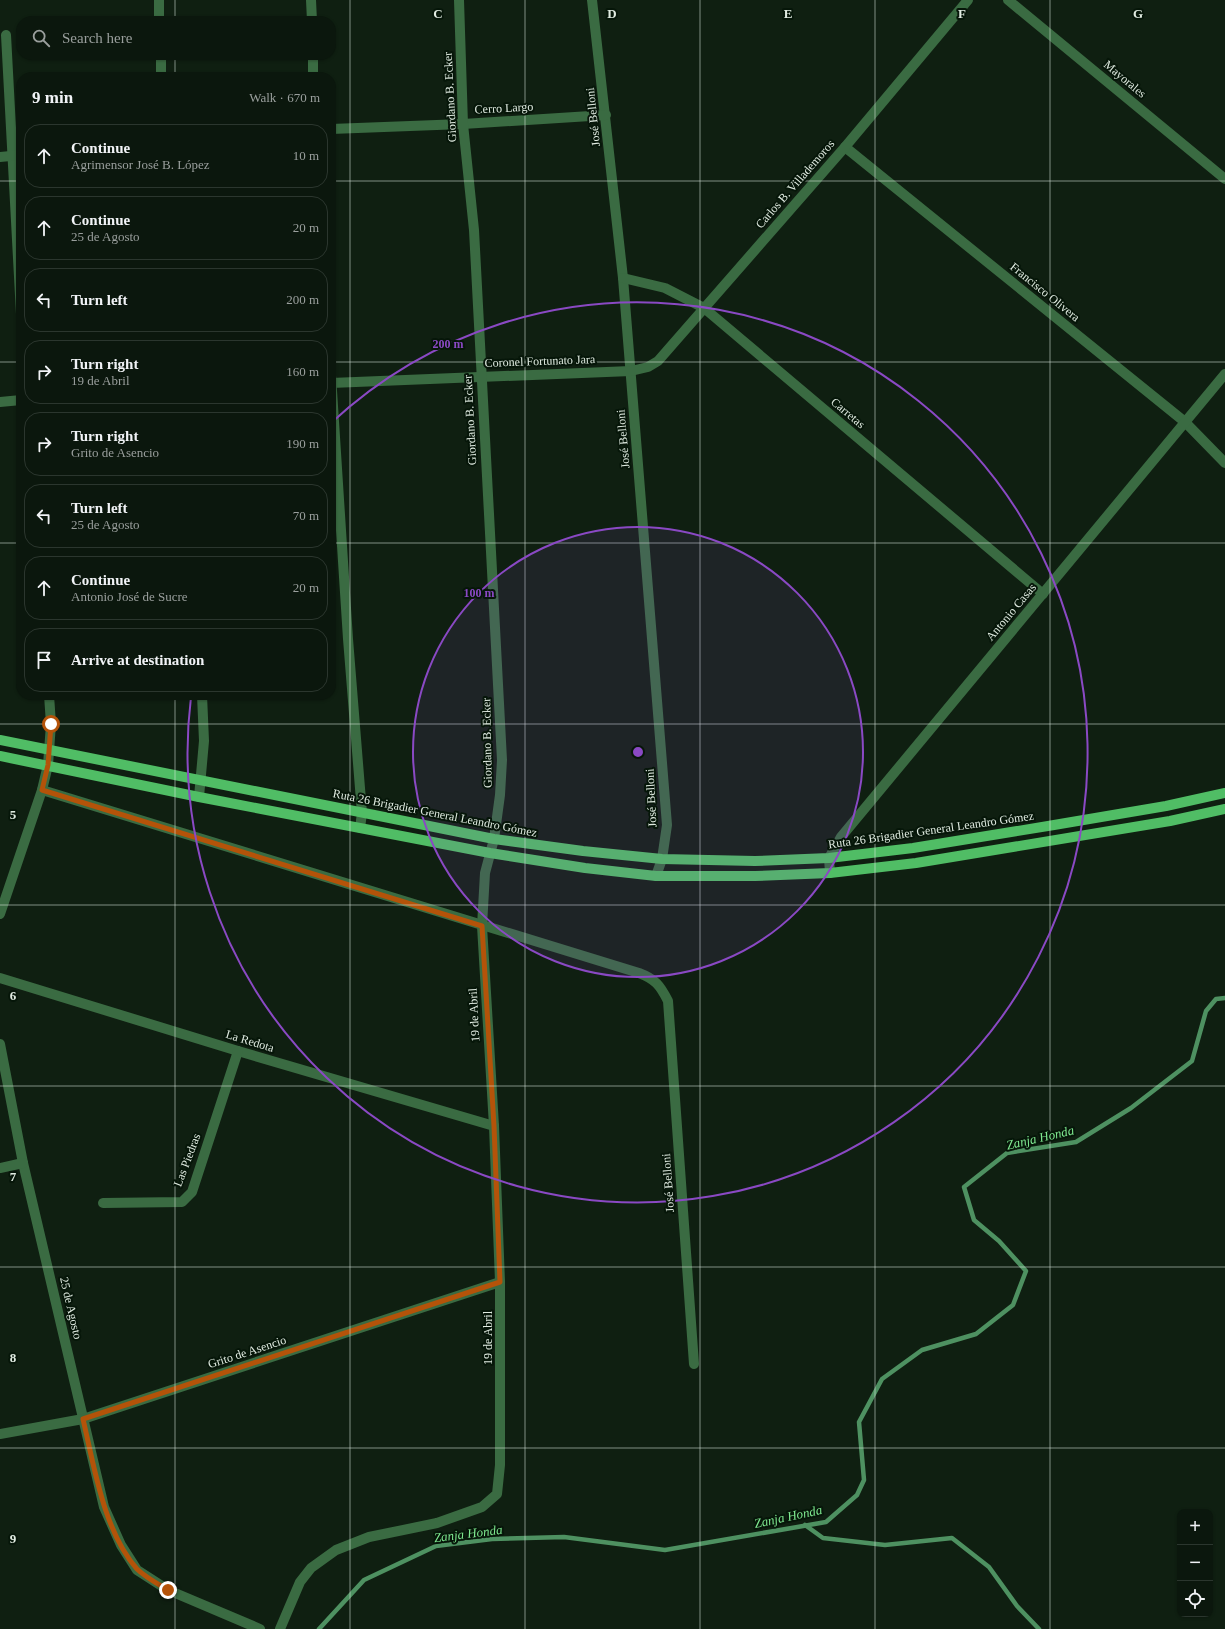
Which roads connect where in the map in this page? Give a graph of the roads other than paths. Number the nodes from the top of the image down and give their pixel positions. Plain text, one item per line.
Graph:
1 (159, 0) edge
2 (311, 0) edge
3 (459, 0) edge
4 (592, 0) edge
5 (968, 0) edge
6 (1008, 0) edge
7 (159, 16) edge
8 (312, 16) edge
9 (6, 35) dead end
10 (161, 60) edge
11 (313, 60) edge
12 (161, 72) edge
13 (313, 72) edge
14 (606, 115) junction
15 (463, 124) junction
16 (336, 129) edge
17 (16, 145) edge
18 (845, 147) junction
19 (16, 156) edge
20 (0, 157) edge
21 (1225, 179) edge
22 (623, 278) junction
23 (704, 308) junction
24 (631, 371) junction
25 (1225, 374) edge
26 (481, 376) junction
27 (336, 383) edge
28 (16, 400) edge
29 (0, 402) edge
30 (1185, 422) junction
31 (336, 459) edge
32 (1225, 463) edge
33 (1043, 594) junction
34 (49, 700) edge
35 (202, 700) edge
36 (0, 740) edge
37 (50, 750) junction
38 (0, 756) edge
39 (48, 765) junction
40 (200, 781) junction
41 (42, 790) junction
42 (1225, 794) edge
43 (199, 797) junction
44 (1225, 809) edge
45 (362, 812) junction
46 (360, 828) junction
47 (494, 839) junction
48 (490, 853) junction
49 (830, 858) junction
50 (662, 859) junction
51 (830, 873) junction
52 (656, 876) junction
53 (0, 914) edge
54 (482, 926) junction
55 (0, 978) edge
56 (0, 1044) edge
57 (238, 1051) junction
58 (494, 1126) junction
59 (23, 1163) junction
60 (0, 1168) edge
61 (103, 1203) dead end
62 (500, 1282) junction
63 (694, 1364) dead end
64 (83, 1419) junction
65 (0, 1434) edge
66 (260, 1629) edge
67 (280, 1629) edge

1 - 7 street
2 - 8 street
3 - 15 street, Giordano B. Ecker
4 - 14 street, José Belloni
5 - 18 street, Carlos B. Villademoros
6 - 21 street, Mayorales
9 - 17 street
10 - 12 street
11 - 13 street
14 - 15 street, Cerro Largo
14 - 22 street, José Belloni
15 - 16 street, Cerro Largo
15 - 26 street, Giordano B. Ecker
18 - 23 street, Carlos B. Villademoros
18 - 30 street, Francisco Olivera
19 - 20 street
22 - 23 street, Carretas
22 - 24 street, José Belloni
23 - 24 street, Carlos B. Villademoros
23 - 33 street, Carretas
24 - 26 street, Coronel Fortunato Jara
24 - 50 street, José Belloni
25 - 30 street, Antonio Casas
26 - 27 street, Coronel Fortunato Jara
26 - 47 street, Giordano B. Ecker
28 - 29 street
30 - 32 street, Francisco Olivera
30 - 33 street, Antonio Casas
31 - 45 street
33 - 49 street, Antonio Casas
34 - 37 street
35 - 40 street
36 - 37 main road, Ruta 26 Brigadier General Leandro Gómez
37 - 39 street
37 - 40 main road, Ruta 26 Brigadier General Leandro Gómez
38 - 39 main road
39 - 41 street
39 - 43 main road
40 - 43 street
40 - 45 main road, Ruta 26 Brigadier General Leandro Gómez
41 - 53 street
41 - 54 street
42 - 49 main road, Ruta 26 Brigadier General Leandro Gómez
43 - 46 main road
44 - 51 main road
45 - 46 street
45 - 47 main road, Ruta 26 Brigadier General Leandro Gómez
46 - 48 main road
47 - 48 street, 19 de Abril
47 - 50 main road, Ruta 26 Brigadier General Leandro Gómez
48 - 52 main road
48 - 54 street, 19 de Abril
49 - 50 main road, Ruta 26 Brigadier General Leandro Gómez
49 - 51 street, Antonio Casas
50 - 52 street, José Belloni
51 - 52 main road
54 - 58 street, 19 de Abril
54 - 63 street, José Belloni
55 - 57 street, La Redota
56 - 59 street, 25 de Agosto
57 - 58 street, La Redota
57 - 61 street, Las Piedras
58 - 62 street, 19 de Abril
59 - 60 street
59 - 64 street, 25 de Agosto
62 - 64 street, Grito de Asencio
62 - 67 street, 19 de Abril
64 - 65 street, Grito de Asencio
64 - 66 street, 25 de Agosto

